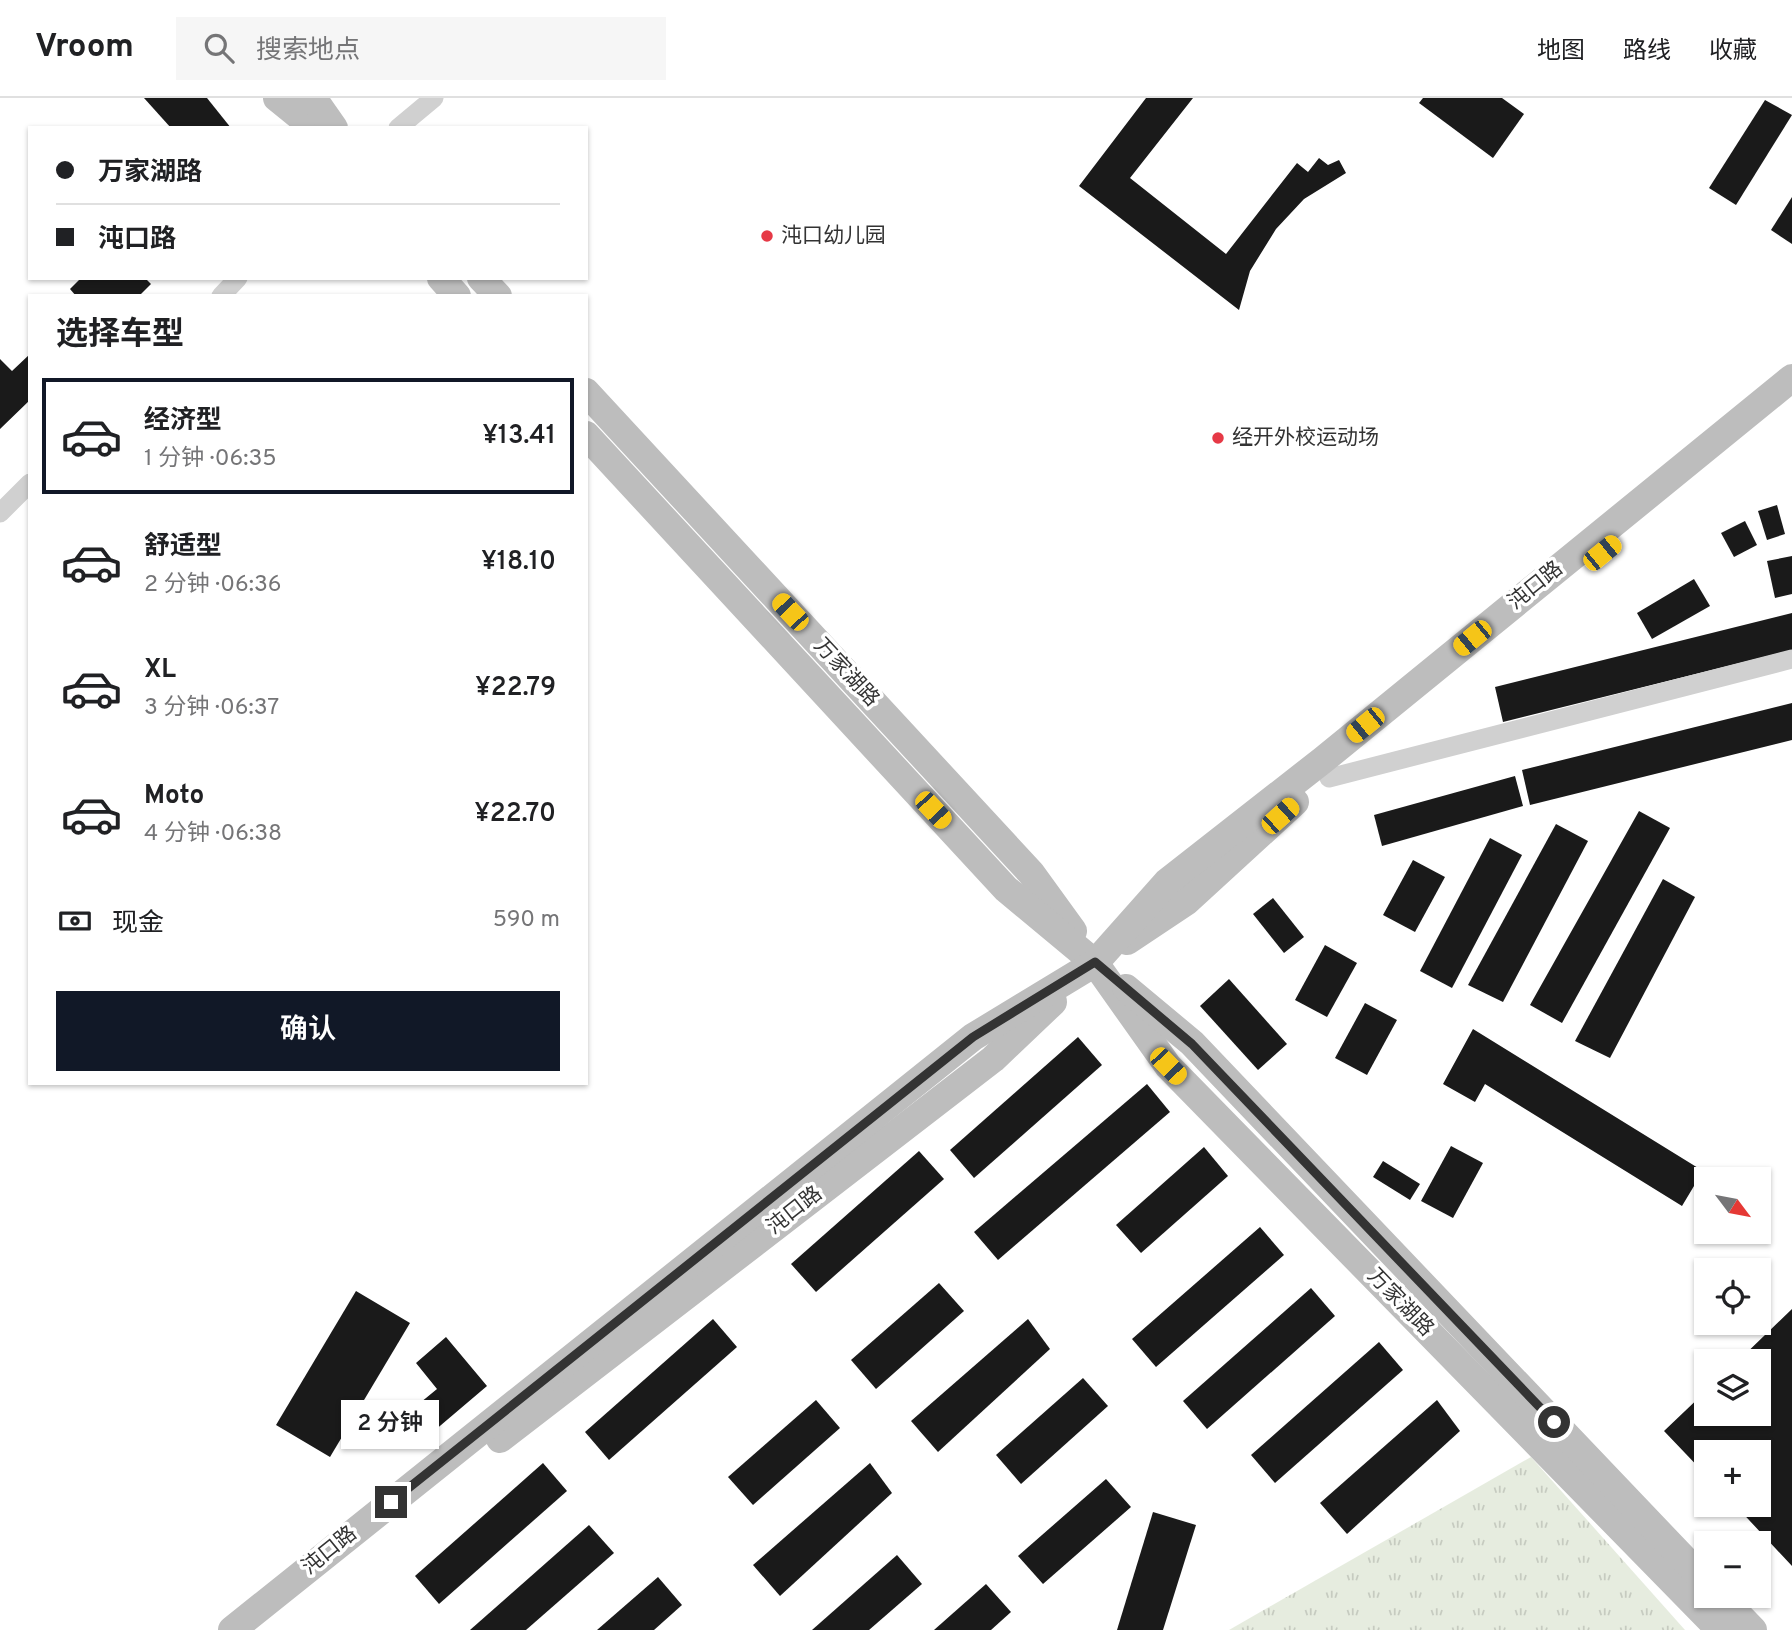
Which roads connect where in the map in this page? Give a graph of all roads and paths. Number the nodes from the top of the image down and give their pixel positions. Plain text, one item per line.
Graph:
1 (277, 98) edge
2 (313, 98) edge
3 (434, 98) edge
4 (312, 126) edge
5 (333, 126) edge
6 (400, 126) edge
7 (236, 280) edge
8 (443, 280) edge
9 (483, 280) edge
10 (223, 294) edge
11 (455, 294) edge
12 (496, 294) edge
13 (1792, 378) edge
14 (588, 394) edge
15 (1792, 397) edge
16 (588, 437) edge
17 (28, 485) edge
18 (0, 513) edge
19 (1792, 659) edge
20 (1326, 769) junction
21 (1095, 962) junction
22 (1694, 1568) edge
23 (1732, 1608) edge
24 (232, 1630) edge
25 (255, 1630) edge
26 (1720, 1630) edge
27 (1753, 1630) edge

1 - 4 main road
2 - 5 main road
3 - 6 street
7 - 10 street
8 - 11 main road
9 - 12 main road
13 - 20 main road, 沌口路
14 - 21 main road, 万家湖路
15 - 20 main road, 沌口路
16 - 21 main road, 万家湖路
17 - 18 street
19 - 20 street
20 - 21 main road, 沌口路
21 - 22 main road, 万家湖路
21 - 24 main road, 沌口路
21 - 25 main road, 沌口路
21 - 26 main road, 万家湖路
23 - 27 main road

